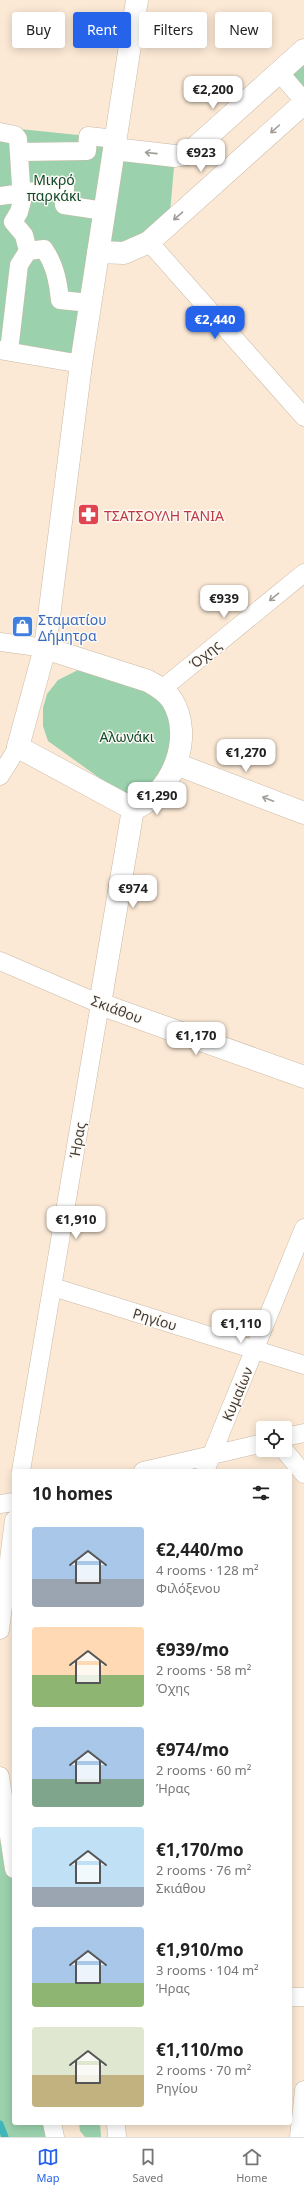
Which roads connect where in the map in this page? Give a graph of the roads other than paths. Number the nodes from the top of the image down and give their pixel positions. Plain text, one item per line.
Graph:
1 (137, 0) edge
2 (304, 50) edge
3 (279, 72) junction
4 (304, 102) edge
5 (0, 132) edge
6 (115, 144) junction
7 (19, 152) junction
8 (22, 194) junction
9 (0, 196) edge
10 (104, 211) junction
11 (148, 242) junction
12 (28, 251) junction
13 (98, 252) junction
14 (90, 303) junction
15 (4, 350) edge
16 (81, 364) junction
17 (304, 418) edge
18 (302, 576) edge
19 (0, 642) edge
20 (45, 648) junction
21 (162, 689) junction
22 (18, 747) junction
23 (176, 764) junction
24 (0, 776) edge
25 (133, 810) junction
26 (304, 813) edge
27 (0, 961) edge
28 (100, 1004) junction
29 (304, 1077) edge
30 (304, 1228) edge
31 (53, 1287) junction
32 (255, 1350) junction
33 (304, 1365) edge
34 (304, 1433) edge
35 (292, 1436) edge
36 (256, 1446) edge
37 (290, 1457) edge
38 (208, 1463) edge
39 (22, 1469) edge
40 (159, 1469) edge
41 (304, 1474) edge
42 (12, 1502) edge
43 (0, 1504) edge
44 (12, 1536) edge
45 (0, 1630) edge
46 (0, 1778) edge
47 (12, 1856) edge
48 (292, 1997) edge
49 (304, 1997) edge
50 (304, 2090) edge
51 (52, 2125) edge
52 (116, 2125) edge
53 (54, 2137) edge
54 (117, 2137) edge
55 (300, 2137) edge

1 - 6 street
2 - 3 street
3 - 4 street
3 -> 6 street
4 -> 11 street
5 - 7 street
6 - 7 street
6 - 10 street
7 - 8 street
8 - 9 street
8 - 10 street
8 - 12 street
10 - 13 street
11 - 13 street
11 - 17 street
12 - 14 street
12 - 15 street
13 - 14 street
14 - 16 street
15 - 16 street
16 - 20 street
18 -> 21 street, Όχης
19 - 20 street
20 - 21 street
20 - 22 street
21 - 23 street
22 - 24 street
22 - 25 street
23 - 25 street
26 -> 23 street
25 - 28 street, Ήρας
27 - 28 street, Σκιάθου
28 - 29 street, Σκιάθου
28 - 31 street, Ήρας
30 - 32 street, Κυμαίων
31 - 32 street, Ρηγίου
31 - 39 street, Ήρας
32 - 33 street, Ρηγίου
32 - 38 street, Κυμαίων
34 - 35 street
36 - 38 street
37 - 41 street
38 - 40 street
42 - 43 street
44 - 45 street
46 - 47 street
48 - 49 street
50 - 55 street
51 - 53 street
52 - 54 street

